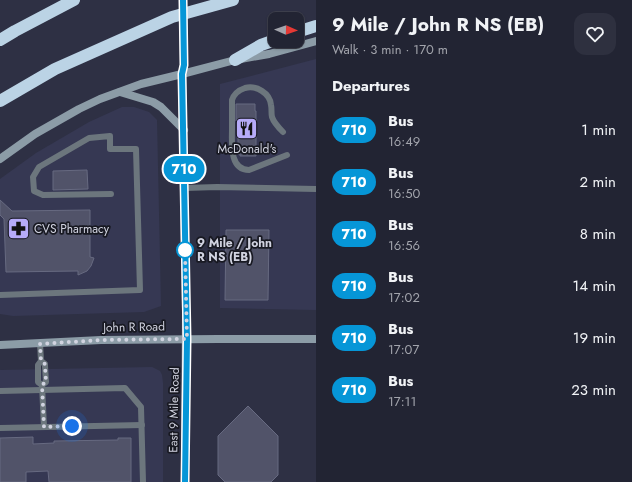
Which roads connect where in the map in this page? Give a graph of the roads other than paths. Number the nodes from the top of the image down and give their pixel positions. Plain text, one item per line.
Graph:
1 (74, 0) edge
2 (183, 0) edge
3 (233, 0) edge
4 (316, 26) edge
5 (304, 30) edge
6 (0, 40) edge
7 (316, 41) edge
8 (268, 42) edge
9 (235, 60) junction
10 (182, 74) junction
11 (120, 92) junction
12 (0, 101) edge
13 (184, 130) junction
14 (283, 132) dead end
15 (287, 155) dead end
16 (0, 159) edge
17 (185, 188) junction
18 (316, 189) edge
19 (111, 194) dead end
20 (0, 295) edge
21 (187, 339) junction
22 (316, 339) edge
23 (40, 344) junction
24 (0, 345) edge
25 (42, 388) junction
26 (0, 392) edge
27 (142, 425) junction
28 (44, 427) junction
29 (0, 428) edge
30 (143, 482) edge
31 (185, 482) edge

1 - 6 highway
2 - 10 main road, East 9 Mile Road, bridge
3 - 12 highway
4 - 5 highway
7 - 9 main road
8 - 9 highway
9 - 10 main road
10 - 11 main road
10 - 13 main road, East 9 Mile Road
11 - 13 main road
11 - 16 main road
13 - 17 main road, East 9 Mile Road
14 - 15 lane
17 - 18 lane
17 - 21 main road, East 9 Mile Road
19 - 20 lane
21 - 22 main road, John R Road
21 - 23 main road, John R Road
21 - 31 main road, East 9 Mile Road
23 - 24 main road, John R Road
23 - 25 lane
25 - 26 lane
25 - 27 lane
25 - 28 lane
27 - 28 lane
27 - 30 lane
28 - 29 lane

